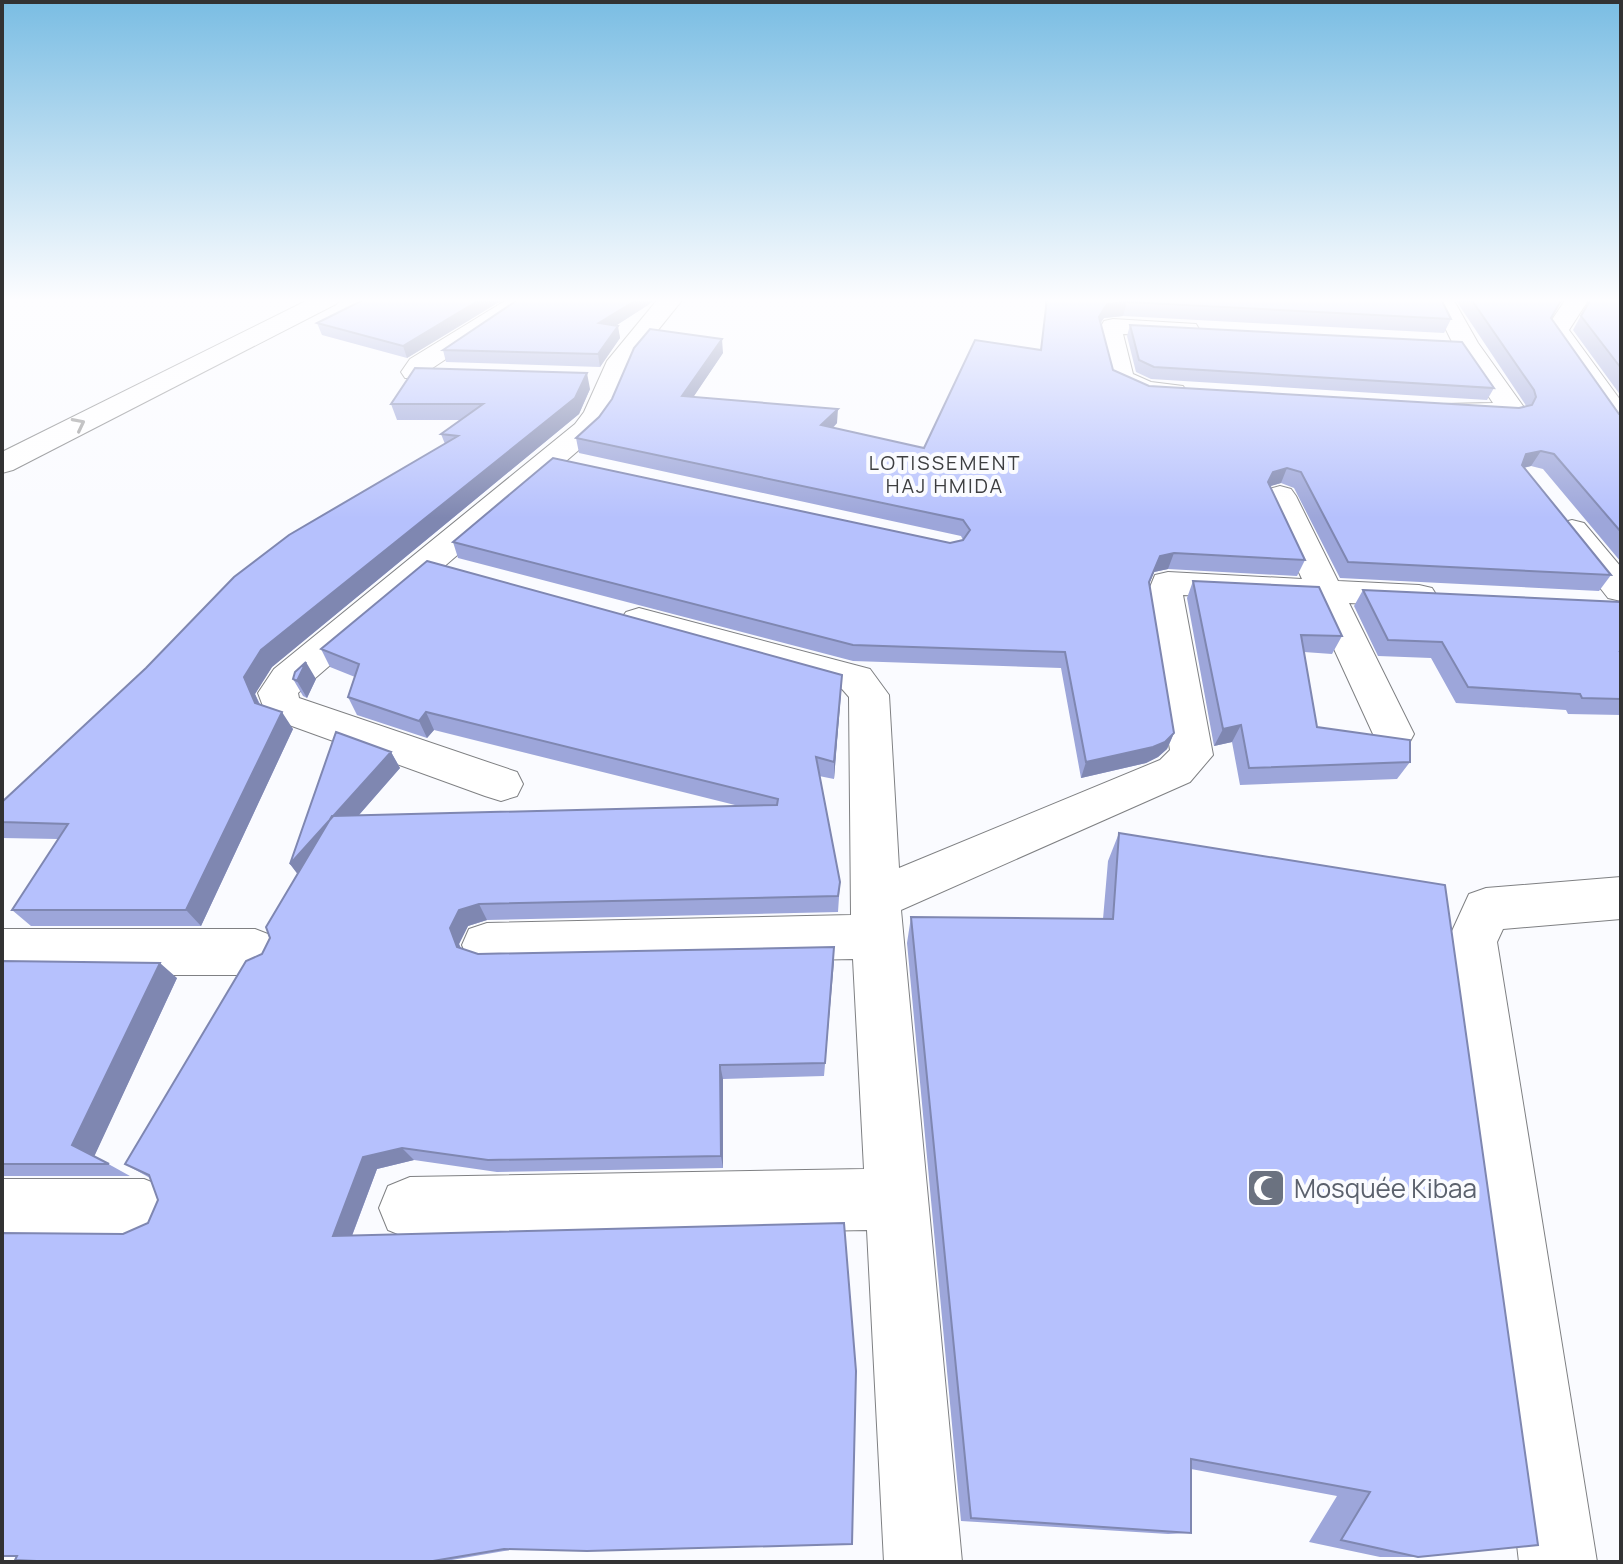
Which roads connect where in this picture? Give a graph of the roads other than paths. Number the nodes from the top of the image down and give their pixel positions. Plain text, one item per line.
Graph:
1 (135, 372) edge
2 (184, 372) edge
3 (414, 372) edge
4 (601, 372) edge
5 (1120, 372) edge
6 (1484, 372) edge
7 (1587, 372) edge
8 (456, 375) edge
9 (1206, 394) edge
10 (1420, 408) edge
11 (1621, 421) edge
12 (2, 438) edge
13 (2, 464) edge
14 (1280, 496) edge
15 (1551, 503) edge
16 (425, 562) junction
17 (471, 575) edge
18 (1324, 591) junction
19 (1445, 598) edge
20 (1611, 601) edge
21 (607, 611) edge
22 (1393, 734) edge
23 (501, 784) dead end
24 (1621, 898) edge
25 (876, 918) junction
26 (487, 945) dead end
27 (2, 952) edge
28 (255, 952) dead end
29 (897, 1199) junction
30 (410, 1208) dead end
31 (2, 1210) edge
32 (144, 1210) dead end
33 (923, 1562) edge
34 (1558, 1562) edge

1 - 12 street
13 -> 2 street
3 - 8 street
4 - 16 street
5 - 9 street
6 - 10 street
7 - 11 street
14 - 18 street
15 - 20 street
16 - 17 street
16 - 23 street
18 - 19 street
18 - 22 street
18 - 25 street
21 - 25 street
24 - 34 street
25 - 26 street
25 - 29 street
27 - 28 street
29 - 30 street
29 - 33 street
31 - 32 street

